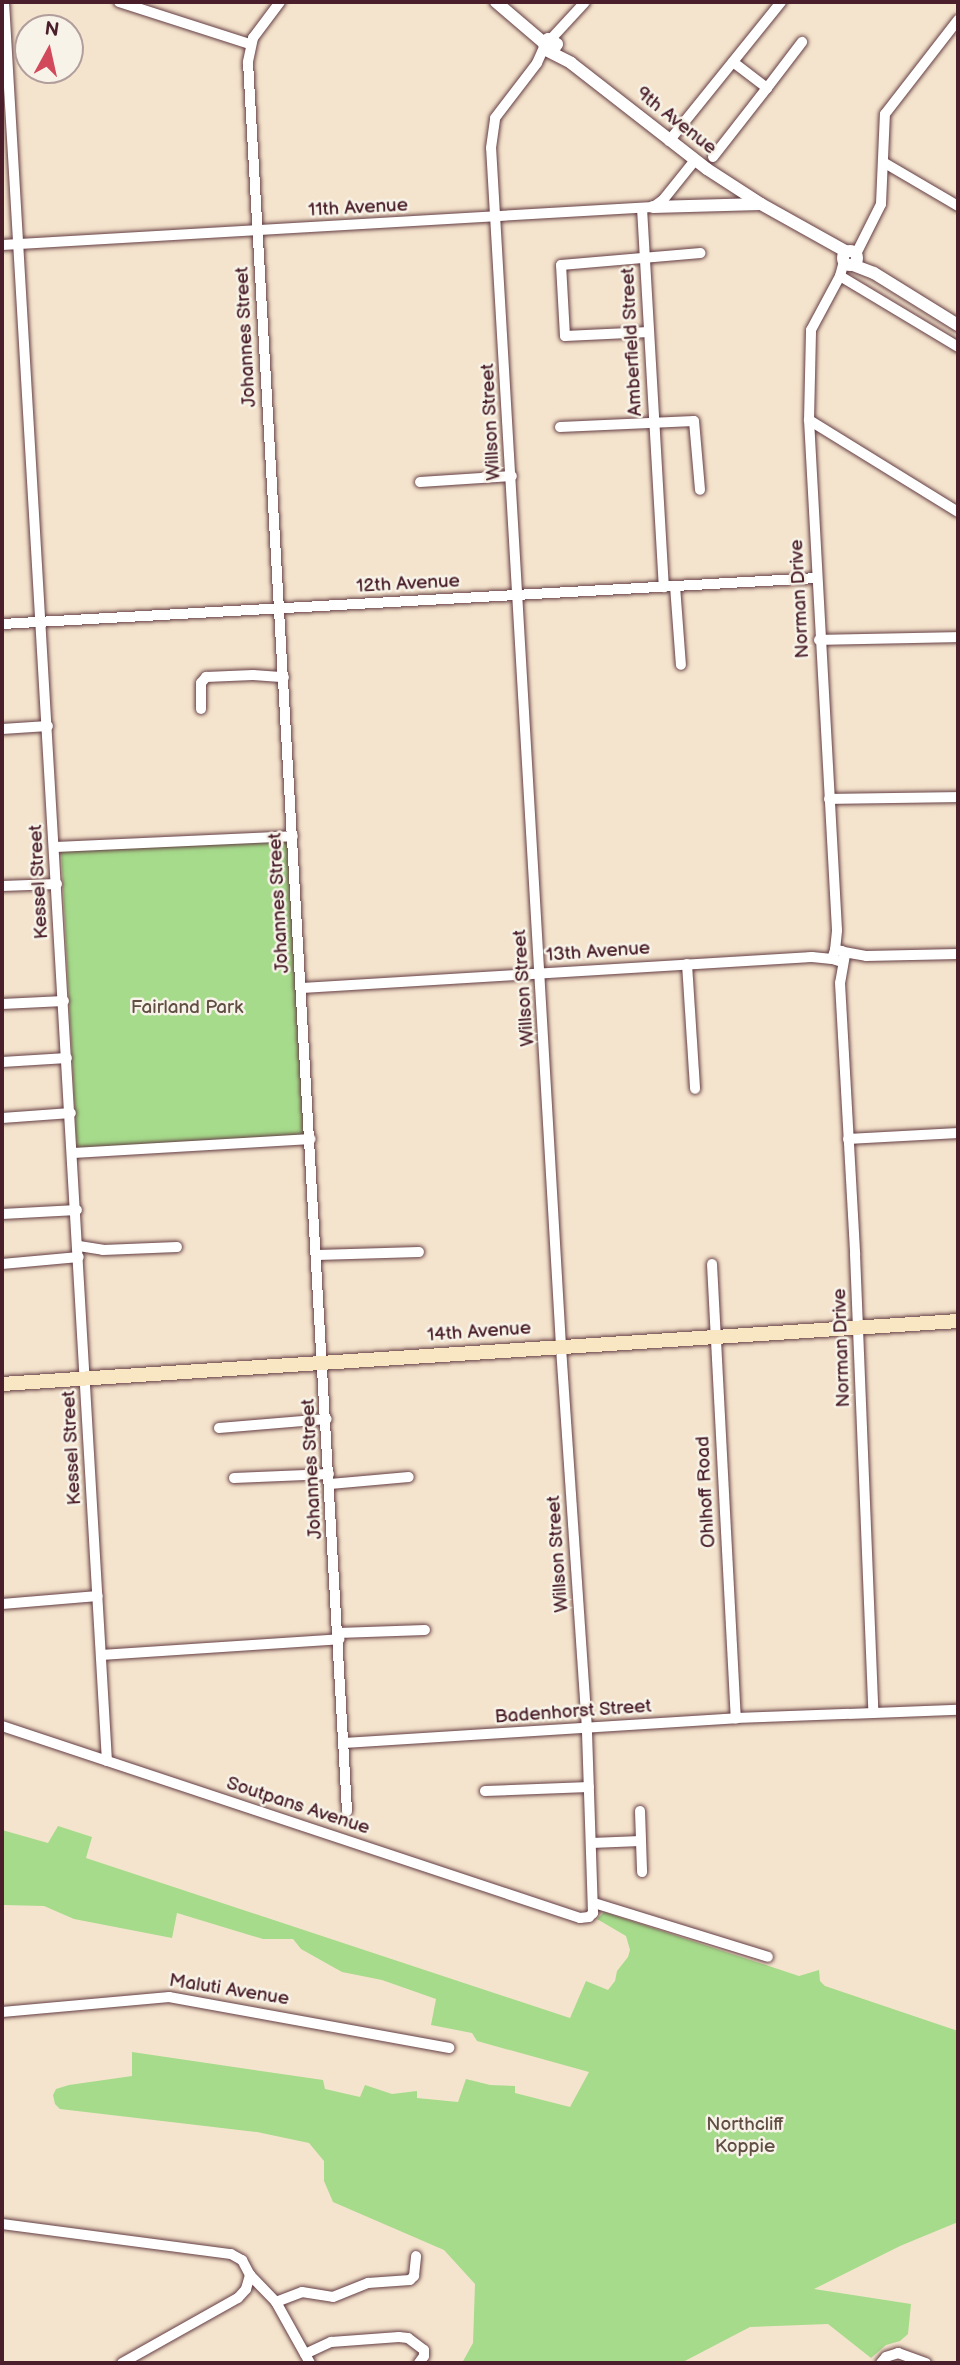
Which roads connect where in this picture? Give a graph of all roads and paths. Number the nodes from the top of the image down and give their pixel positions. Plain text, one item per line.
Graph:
1 (4, 2) edge
2 (119, 2) edge
3 (280, 2) edge
4 (496, 2) edge
5 (585, 2) edge
6 (781, 2) edge
7 (958, 20) edge
8 (954, 34) edge
9 (802, 42) dead end
10 (250, 44) junction
11 (550, 45) junction
12 (733, 62) junction
13 (767, 88) junction
14 (670, 141) junction
15 (713, 157) dead end
16 (695, 160) junction
17 (883, 162) junction
18 (761, 204) junction
19 (958, 206) edge
20 (648, 207) junction
21 (496, 217) junction
22 (257, 231) junction
23 (19, 244) junction
24 (2, 245) edge
25 (701, 253) dead end
26 (645, 258) junction
27 (848, 261) junction
28 (958, 325) edge
29 (649, 332) junction
30 (958, 347) edge
31 (808, 420) junction
32 (654, 423) junction
33 (561, 427) dead end
34 (512, 476) junction
35 (420, 482) dead end
36 (700, 490) dead end
37 (958, 512) edge
38 (816, 578) junction
39 (675, 586) junction
40 (664, 587) junction
41 (518, 596) junction
42 (280, 608) junction
43 (41, 621) junction
44 (2, 624) edge
45 (958, 637) edge
46 (819, 640) junction
47 (681, 665) dead end
48 (284, 677) junction
49 (201, 709) dead end
50 (48, 726) junction
51 (2, 729) edge
52 (958, 797) edge
53 (829, 799) junction
54 (293, 835) junction
55 (55, 847) junction
56 (57, 884) junction
57 (2, 886) edge
58 (958, 954) edge
59 (838, 956) junction
60 (687, 964) junction
61 (540, 974) junction
62 (302, 988) junction
63 (64, 1001) junction
64 (2, 1004) edge
65 (67, 1058) junction
66 (2, 1062) edge
67 (695, 1089) dead end
68 (71, 1113) junction
69 (2, 1118) edge
70 (958, 1133) edge
71 (311, 1139) junction
72 (848, 1139) junction
73 (74, 1153) junction
74 (76, 1210) junction
75 (2, 1214) edge
76 (177, 1247) dead end
77 (79, 1252) junction
78 (419, 1252) dead end
79 (317, 1255) junction
80 (2, 1264) edge
81 (712, 1264) dead end
82 (958, 1321) edge
83 (858, 1328) junction
84 (715, 1337) junction
85 (561, 1346) junction
86 (323, 1363) junction
87 (85, 1380) junction
88 (2, 1384) edge
89 (327, 1419) junction
90 (219, 1428) dead end
91 (409, 1477) dead end
92 (234, 1478) dead end
93 (330, 1479) junction
94 (98, 1596) junction
95 (2, 1604) edge
96 (425, 1630) dead end
97 (338, 1636) junction
98 (102, 1655) junction
99 (958, 1710) edge
100 (873, 1712) junction
101 (736, 1718) junction
102 (2, 1726) edge
103 (587, 1729) junction
104 (344, 1743) junction
105 (107, 1761) junction
106 (589, 1787) junction
107 (485, 1791) dead end
108 (347, 1811) dead end
109 (640, 1811) dead end
110 (641, 1841) junction
111 (591, 1843) junction
112 (642, 1872) dead end
113 (594, 1903) junction
114 (768, 1956) dead end
115 (2, 2012) edge
116 (449, 2048) dead end
117 (2, 2224) edge
118 (416, 2256) dead end
119 (250, 2275) junction
120 (276, 2302) junction
121 (307, 2358) edge
122 (122, 2363) edge
123 (419, 2363) edge
124 (881, 2363) edge
125 (926, 2363) edge

1 - 23 street, Kessel Street
2 - 10 street
3 - 10 street
4 - 11 street, 9th Avenue
5 - 11 street, Willson Street
6 - 12 street
7 - 8 street, Norman Drive
8 - 17 street, Norman Drive
9 - 13 street
10 - 22 street, Johannes Street
11 - 14 street, 9th Avenue
11 - 21 street, Willson Street
12 - 13 street
12 - 14 street
13 - 15 street
14 - 16 street, 9th Avenue
16 - 18 street, 9th Avenue
16 - 20 street
17 - 19 street
17 - 27 street, Norman Drive
18 - 20 street
18 - 27 street, 9th Avenue
20 - 21 street, 11th Avenue
20 - 26 street, Amberfield Street
21 - 22 street, 11th Avenue
21 - 34 street, Willson Street
22 - 23 street, 11th Avenue
22 - 42 street, Johannes Street
23 - 24 street, 11th Avenue
23 - 43 street, Kessel Street
25 - 26 street
26 - 29 street, Amberfield Street
26 - 29 street
27 - 28 street
27 - 30 street
27 - 31 street, Norman Drive
29 - 32 street, Amberfield Street
31 - 37 street
31 - 38 street, Norman Drive
32 - 33 street
32 - 36 street
32 - 40 street, Amberfield Street
34 - 35 street
34 - 41 street, Willson Street
38 - 39 street, 12th Avenue
38 - 46 street, Norman Drive
39 - 40 street, 12th Avenue
39 - 47 street
40 - 41 street, 12th Avenue
41 - 42 street, 12th Avenue
41 - 61 street, Willson Street
42 - 43 street, 12th Avenue
42 - 48 street, Johannes Street
43 - 44 street, 12th Avenue
43 - 50 street, Kessel Street
45 - 46 street
46 - 53 street, Norman Drive
48 - 49 street
48 - 54 street, Johannes Street
50 - 51 street
50 - 55 street, Kessel Street
52 - 53 street
53 - 59 street, Norman Drive
54 - 55 street
54 - 62 street, Johannes Street
55 - 56 street, Kessel Street
56 - 57 street
56 - 63 street, Kessel Street
58 - 59 street, 13th Avenue
59 - 60 street, 13th Avenue
59 - 72 street, Norman Drive
60 - 61 street, 13th Avenue
60 - 67 street
61 - 62 street, 13th Avenue
61 - 85 street, Willson Street
62 - 71 street, Johannes Street
63 - 64 street
63 - 65 street, Kessel Street
65 - 66 street
65 - 68 street, Kessel Street
68 - 69 street
68 - 73 street, Kessel Street
70 - 72 street
71 - 73 street
71 - 79 street, Johannes Street
72 - 83 street, Norman Drive
73 - 74 street, Kessel Street
74 - 75 street
74 - 77 street, Kessel Street
76 - 77 street
77 - 80 street
77 - 87 street, Kessel Street
78 - 79 street
79 - 86 street, Johannes Street
81 - 84 street, Ohlhoff Road
82 - 83 main road, 14th Avenue
83 - 84 main road, 14th Avenue
83 - 100 street, Norman Drive
84 - 85 main road, 14th Avenue
84 - 101 street, Ohlhoff Road
85 - 86 main road, 14th Avenue
85 - 103 street, Willson Street
86 - 87 main road, 14th Avenue
86 - 89 street, Johannes Street
87 - 88 main road, 14th Avenue
87 - 94 street, Kessel Street
89 - 90 street
89 - 93 street, Johannes Street
91 - 93 street
92 - 93 street
93 - 97 street, Johannes Street
94 - 95 street
94 - 98 street, Kessel Street
96 - 97 street
97 - 98 street
97 - 104 street, Johannes Street
98 - 105 street, Kessel Street
99 - 100 street, Badenhorst Street
100 - 101 street, Badenhorst Street
101 - 103 street, Badenhorst Street
102 - 105 street, Soutpans Avenue
103 - 104 street, Badenhorst Street
103 - 106 street, Willson Street
104 - 108 street, Johannes Street
105 - 113 street, Soutpans Avenue
106 - 107 street
106 - 111 street, Willson Street
109 - 110 street
110 - 111 street
110 - 112 street
111 - 113 street, Willson Street
113 - 114 street
115 - 116 street, Maluti Avenue
117 - 119 street
118 - 120 street
119 - 120 street
119 - 122 street
120 - 121 street
121 - 123 street
124 - 125 street

